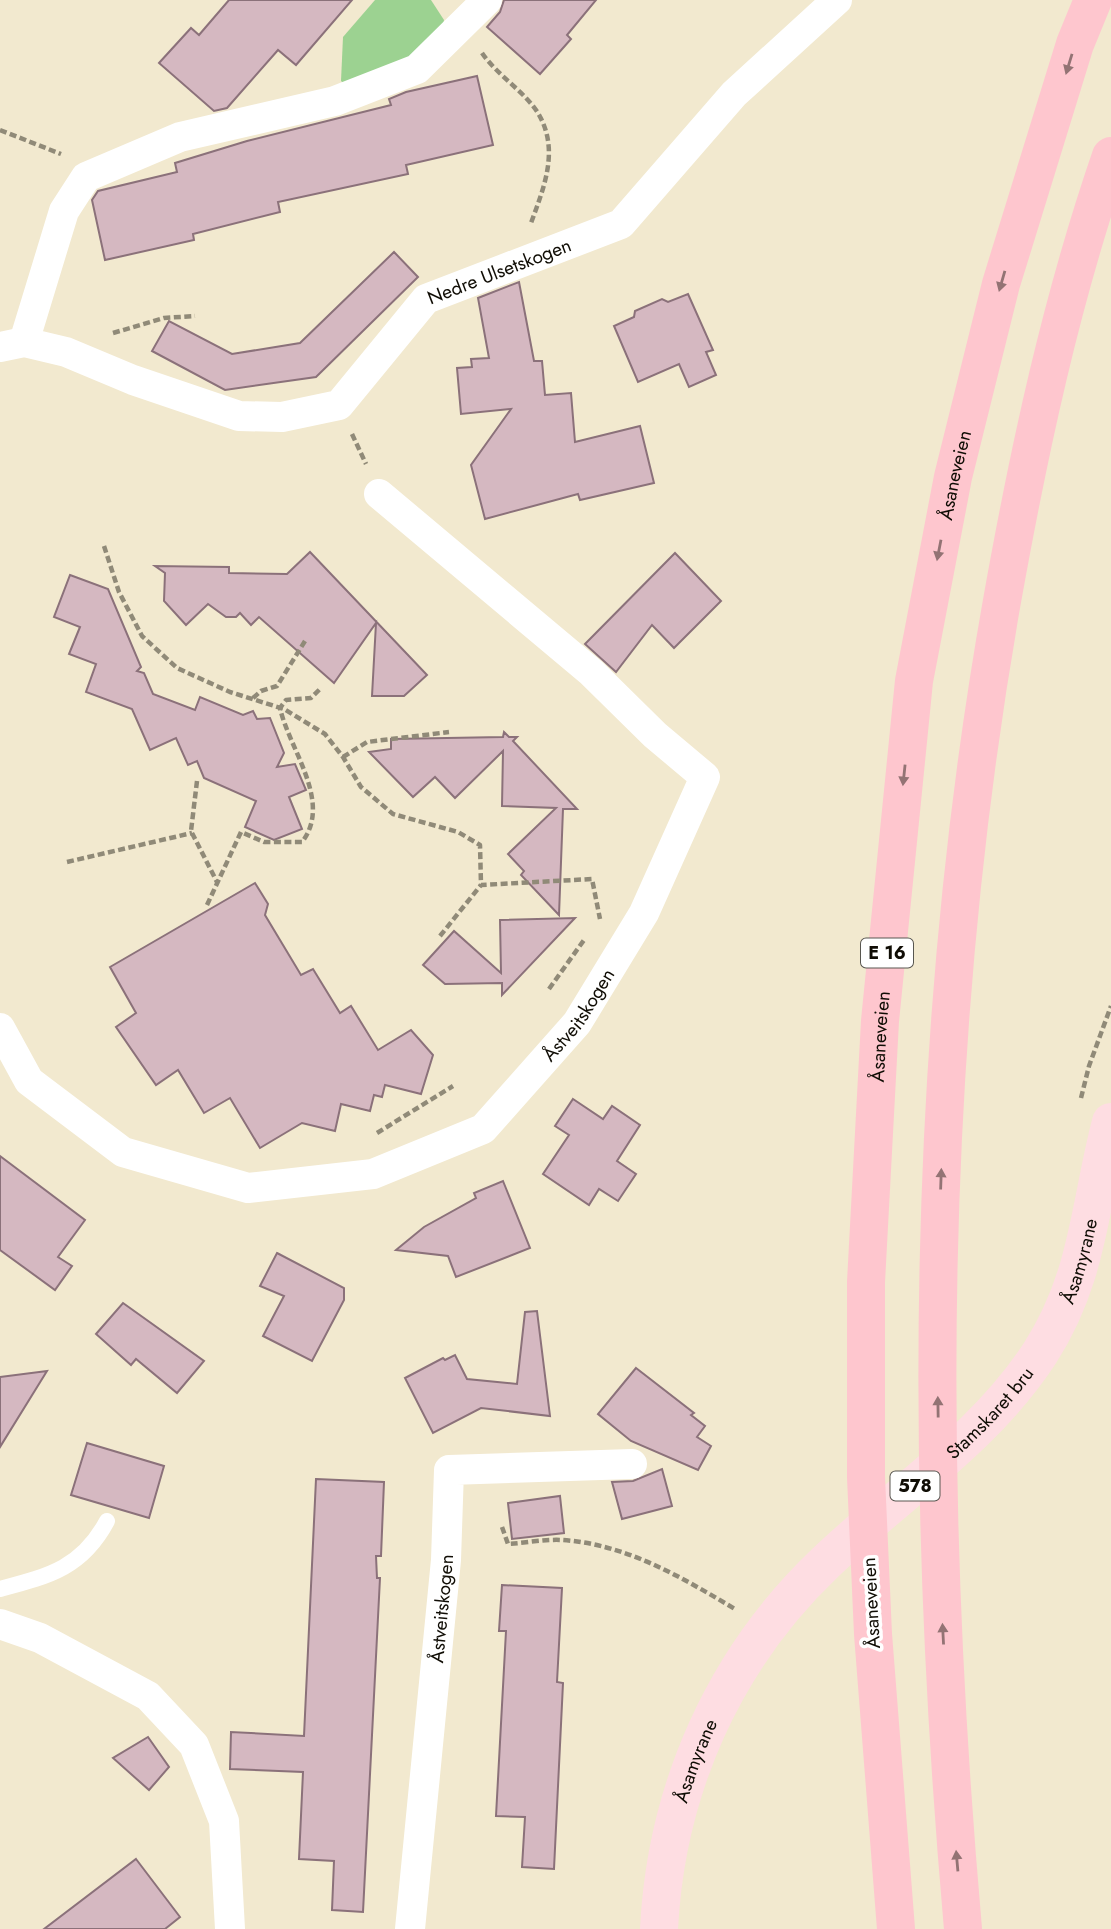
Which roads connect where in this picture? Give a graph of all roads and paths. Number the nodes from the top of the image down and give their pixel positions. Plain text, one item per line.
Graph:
1 (487, 0) edge
2 (837, 0) edge
3 (1093, 0) edge
4 (462, 27) junction
5 (0, 130) edge
6 (1111, 156) edge
7 (86, 177) junction
8 (524, 261) junction
9 (195, 316) dead end
10 (12, 345) edge
11 (66, 352) junction
12 (338, 405) junction
13 (379, 494) joint
14 (104, 547) dead end
15 (305, 641) dead end
16 (320, 690) dead end
17 (252, 699) junction
18 (280, 708) junction
19 (449, 732) dead end
20 (343, 757) junction
21 (197, 781) dead end
22 (192, 832) junction
23 (67, 862) dead end
24 (218, 883) junction
25 (481, 885) junction
26 (207, 905) dead end
27 (594, 928) dead end
28 (440, 936) dead end
29 (586, 938) dead end
30 (549, 989) dead end
31 (0, 1028) edge
32 (453, 1086) dead end
33 (1111, 1122) edge
34 (375, 1135) dead end
35 (1041, 1352) joint
36 (632, 1464) dead end
37 (107, 1521) dead end
38 (502, 1527) dead end
39 (0, 1589) edge
40 (735, 1610) dead end
41 (779, 1611) joint
42 (0, 1624) edge
43 (230, 1929) edge
44 (410, 1929) edge
45 (659, 1929) edge
46 (896, 1929) edge
47 (963, 1929) edge

1 - 4 street
2 - 8 street, Nedre Ulsetskogen
3 -> 46 highway, Åsaneveien / E 16
4 - 7 street
4 - 8 path
5 - 7 path
47 -> 6 highway
7 - 10 street
8 - 12 street, Nedre Ulsetskogen
9 - 11 path
10 - 11 street
11 - 12 street
12 - 13 path
13 - 31 street, Åstveitskogen
14 - 17 path
15 - 17 path
16 - 18 path
17 - 18 path
18 - 20 path
18 - 24 path
19 - 20 path
20 - 25 path
21 - 22 path
22 - 23 path
22 - 24 path
24 - 26 path
25 - 27 path
25 - 28 path
29 - 30 path
32 - 34 path
33 - 35 main road, Åsamyrane / 578
35 - 41 main road, Stamskaret bru / 578
36 - 44 street, Åstveitskogen
37 - 39 lane
38 - 40 path
41 - 45 main road, Åsamyrane / 578
42 - 43 street

